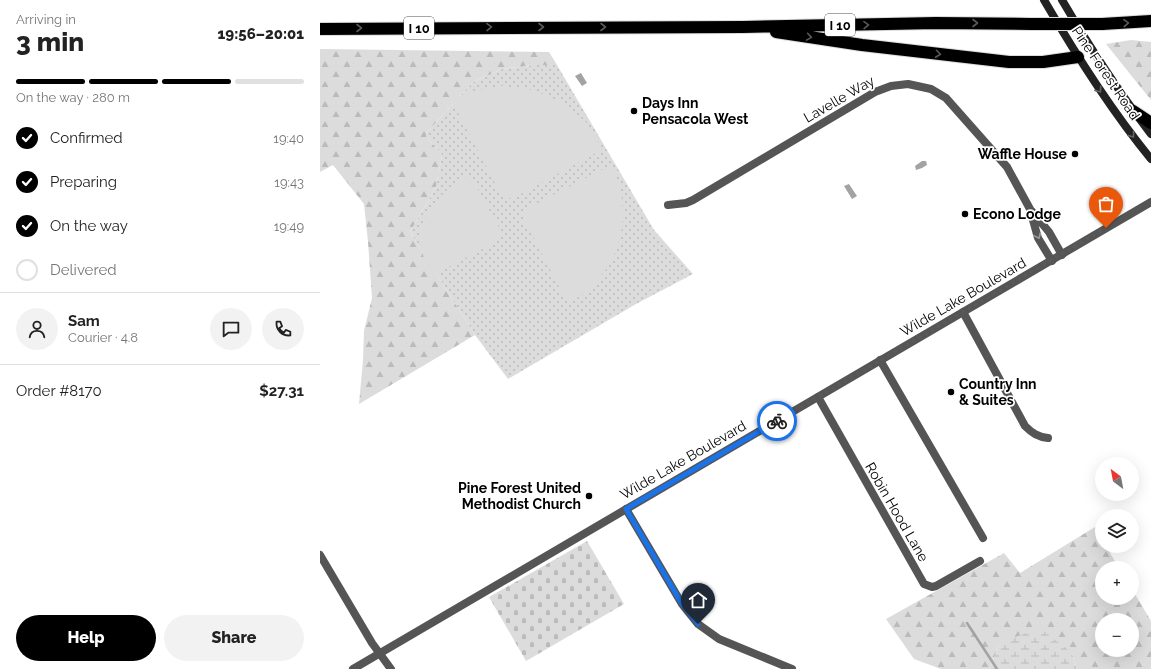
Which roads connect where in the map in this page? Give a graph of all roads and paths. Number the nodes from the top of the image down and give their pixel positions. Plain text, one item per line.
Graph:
1 (1044, 0) edge
2 (1062, 0) edge
3 (1151, 21) edge
4 (743, 27) junction
5 (320, 29) edge
6 (1078, 57) junction
7 (1133, 111) junction
8 (1151, 123) edge
9 (1151, 134) edge
10 (1151, 159) edge
11 (1151, 202) edge
12 (668, 205) dead end
13 (1030, 209) junction
14 (1062, 255) junction
15 (1052, 261) junction
16 (963, 312) junction
17 (880, 360) junction
18 (818, 397) junction
19 (1048, 438) dead end
20 (626, 509) junction
21 (983, 538) dead end
22 (320, 555) edge
23 (980, 561) dead end
24 (380, 653) junction
25 (353, 669) edge
26 (391, 669) edge
27 (792, 669) edge

1 - 6 main road, Pine Forest Road
2 - 7 main road, Pine Forest Road
4 -> 3 highway, I 10, bridge
5 -> 4 highway, I 10
4 -> 6 highway
6 -> 10 main road, Pine Forest Road
7 - 8 highway
7 - 9 main road, Pine Forest Road
11 - 14 street, Wilde Lake Boulevard
12 - 13 street, Lavelle Way
13 - 14 street, Lavelle Way
13 -> 15 street, Lavelle Way
14 - 15 street, Wilde Lake Boulevard
15 - 16 street, Wilde Lake Boulevard
16 - 17 street, Wilde Lake Boulevard
16 - 19 street
17 - 18 street, Wilde Lake Boulevard
17 - 21 street
18 - 20 street, Wilde Lake Boulevard
18 - 23 street, Robin Hood Lane
20 - 24 street, Wilde Lake Boulevard
20 - 27 street
22 - 24 street
24 - 25 street, Wilde Lake Boulevard
24 - 26 street

